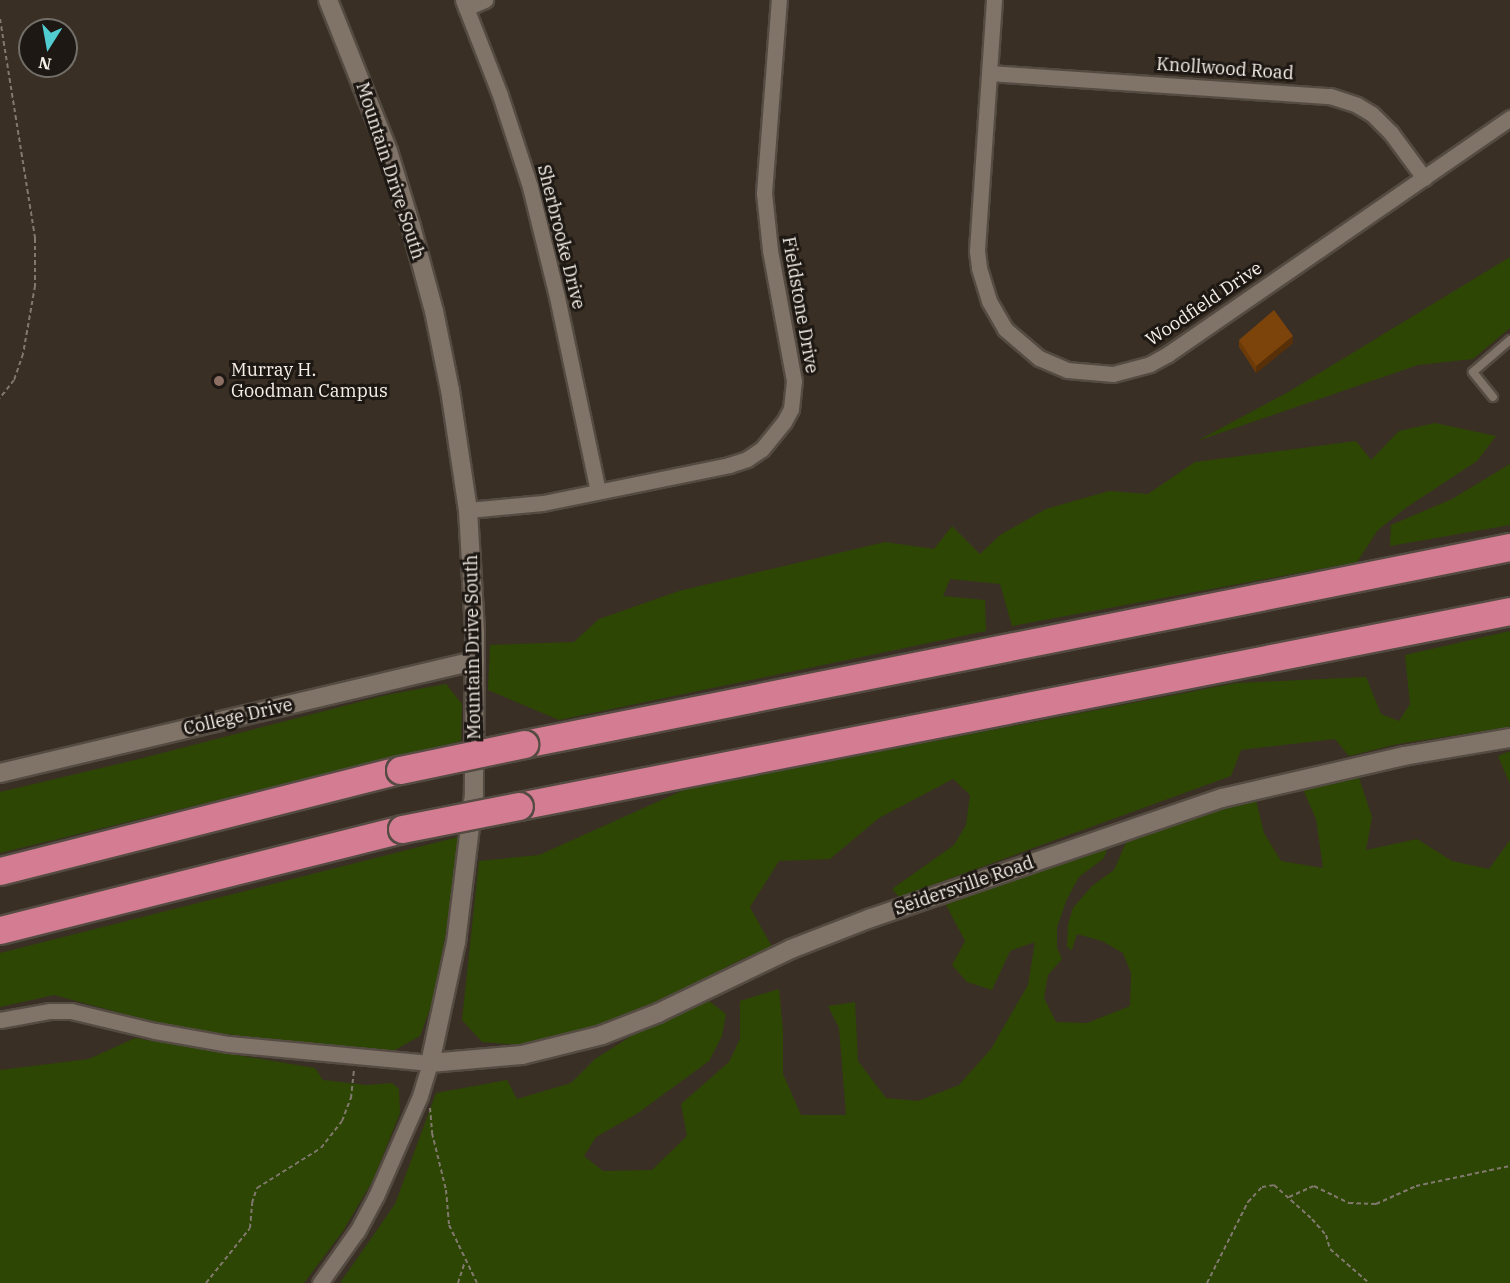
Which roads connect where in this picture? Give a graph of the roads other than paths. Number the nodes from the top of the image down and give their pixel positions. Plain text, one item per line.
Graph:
1 (328, 0) edge
2 (486, 0) edge
3 (779, 0) edge
4 (994, 0) edge
5 (464, 4) edge
6 (989, 73) junction
7 (1510, 118) edge
8 (1424, 178) junction
9 (1510, 340) edge
10 (1492, 397) dead end
11 (598, 491) junction
12 (468, 510) junction
13 (1510, 547) edge
14 (1510, 611) edge
15 (475, 661) junction
16 (1510, 738) edge
17 (0, 773) edge
18 (0, 871) edge
19 (0, 930) edge
20 (0, 1020) edge
21 (430, 1063) junction
22 (320, 1283) edge

1 - 12 street, Mountain Drive South
2 - 5 street
3 - 11 street, Fieldstone Drive
4 - 6 street, Woodfield Drive
5 - 11 street, Sherbrooke Drive
6 - 8 street, Knollwood Road
6 - 8 street, Woodfield Drive
7 - 8 street, Woodfield Drive
9 - 10 lane
11 - 12 street, Fieldstone Drive
12 - 15 street, Mountain Drive South
13 - 18 highway, bridge
14 - 19 highway, bridge
15 - 17 street, College Drive
15 - 21 street, Mountain Drive South
16 - 21 street, Seidersville Road
20 - 21 street
21 - 22 street, Mountain Drive South

